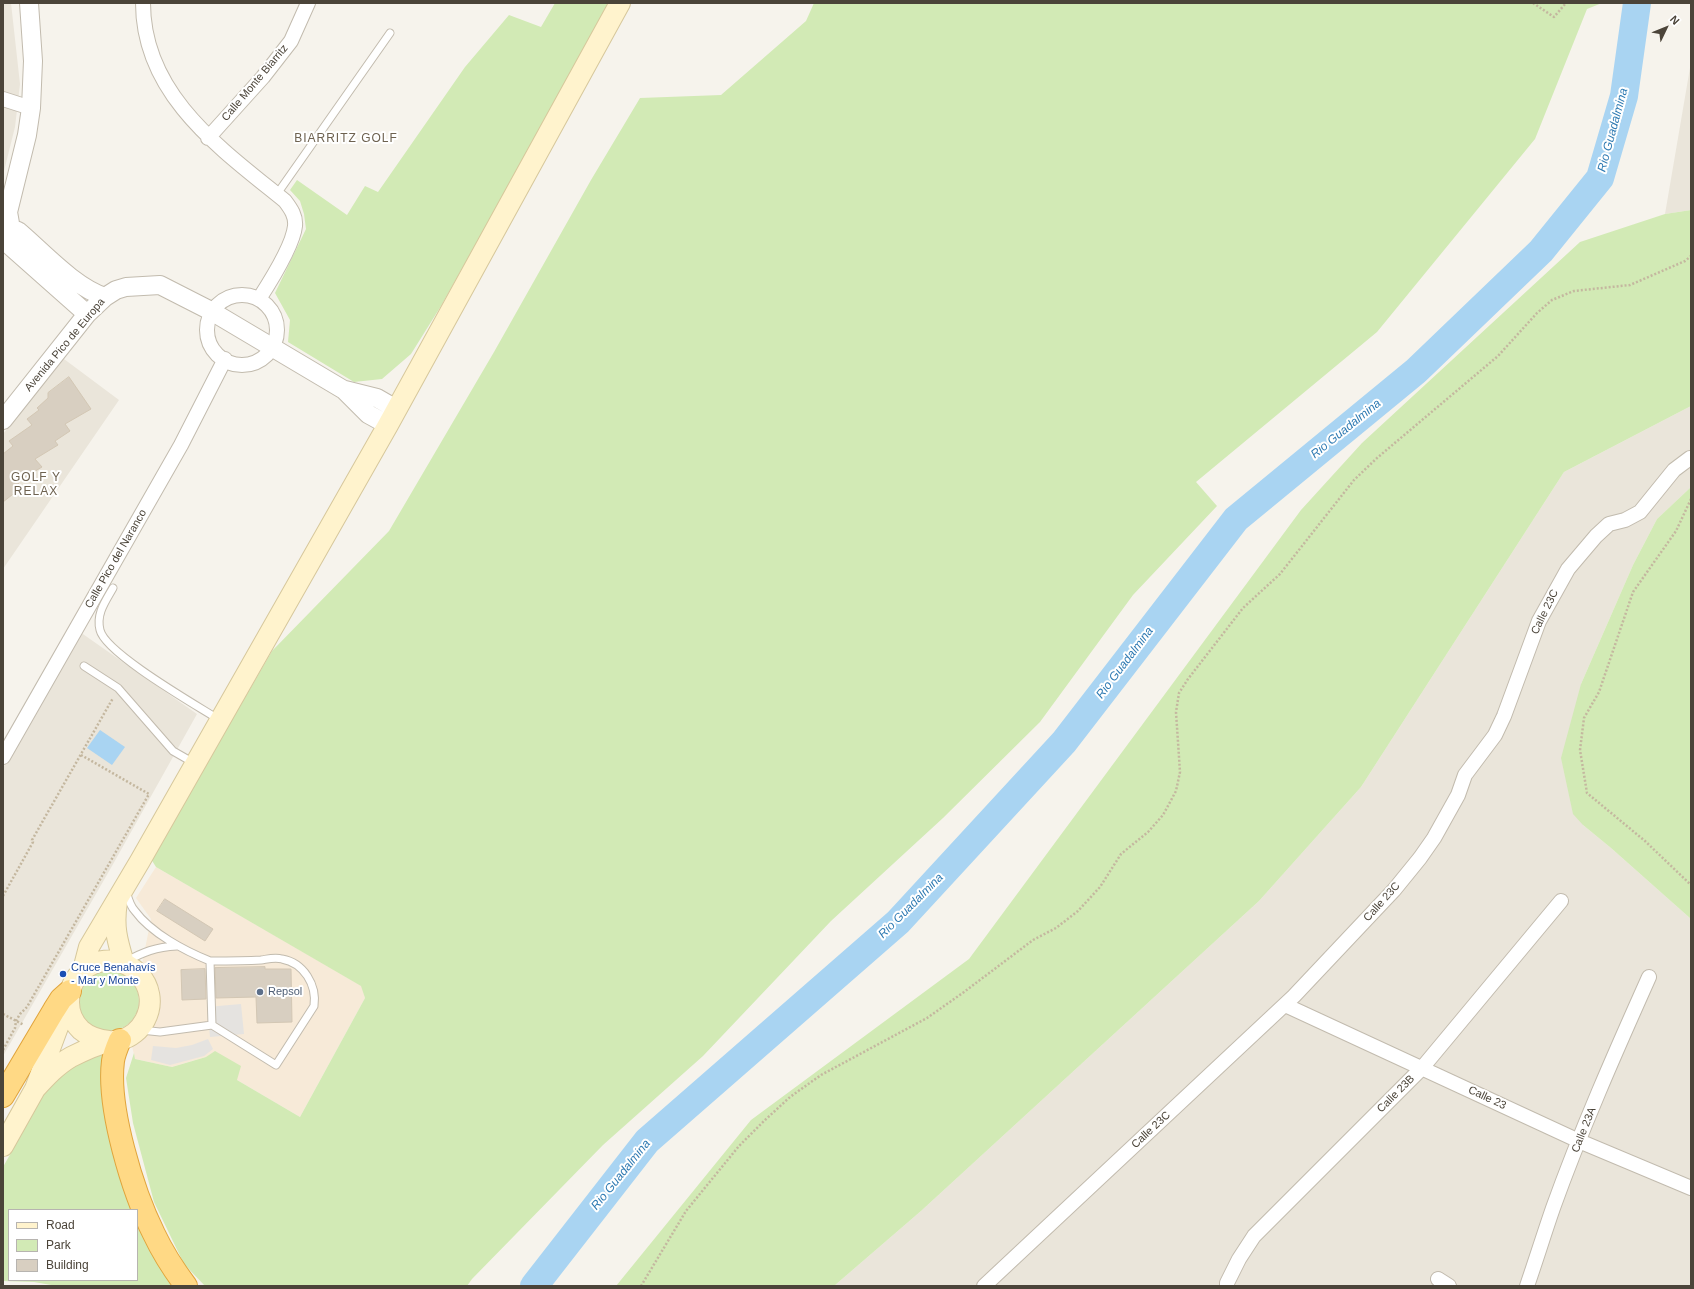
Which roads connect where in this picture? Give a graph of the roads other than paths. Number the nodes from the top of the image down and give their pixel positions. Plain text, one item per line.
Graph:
1 (29, 3) edge
2 (142, 3) edge
3 (308, 3) edge
4 (620, 3) edge
5 (390, 33) dead end
6 (3, 99) edge
7 (31, 108) junction
8 (208, 138) junction
9 (277, 194) junction
10 (6, 232) edge
11 (105, 296) junction
12 (259, 299) junction
13 (212, 312) junction
14 (87, 314) junction
15 (272, 347) junction
16 (225, 359) junction
17 (392, 417) junction
18 (3, 420) edge
19 (1690, 458) dead end
20 (113, 588) dead end
21 (84, 666) dead end
22 (220, 720) junction
23 (3, 757) edge
24 (195, 764) junction
25 (121, 893) junction
26 (1561, 901) dead end
27 (178, 946) junction
28 (210, 961) junction
29 (124, 963) junction
30 (83, 970) junction
31 (1649, 977) dead end
32 (69, 997) junction
33 (1285, 1005) junction
34 (212, 1025) junction
35 (138, 1030) junction
36 (114, 1041) junction
37 (1422, 1068) junction
38 (35, 1090) junction
39 (3, 1096) edge
40 (1579, 1141) junction
41 (3, 1146) edge
42 (1691, 1188) edge
43 (1226, 1285) edge
44 (186, 1286) edge
45 (984, 1286) edge
46 (1527, 1286) edge

1 - 7 street
2 - 8 street
3 - 8 street, Calle Monte Biarritz
4 - 17 main road
5 - 9 lane
6 - 7 street
7 - 10 street
8 - 9 street
9 - 12 street
10 - 11 street
10 - 14 street
11 - 13 street, Avenida Pico de Europa
11 - 14 street, Avenida Pico de Europa
12 - 13 street
12 - 15 street
13 - 15 street
13 - 16 street
14 - 18 street, Avenida Pico de Europa
15 - 16 street
15 - 17 street
16 - 23 street, Calle Pico del Naranco
17 - 22 main road
19 - 33 street, Calle 23C
20 - 22 lane
21 - 24 lane
22 - 24 main road
24 - 25 main road
25 - 27 lane
25 - 29 main road
25 - 30 main road
26 - 37 street, Calle 23B
27 - 28 lane
27 - 29 lane
28 - 34 lane
28 - 34 lane
29 - 30 main road
29 - 35 main road
30 - 32 main road
31 - 40 street, Calle 23A
32 - 36 main road
32 - 38 main road
32 - 39 highway
33 - 37 street, Calle 23
33 - 45 street, Calle 23C
34 - 35 lane
35 - 36 main road
36 - 38 main road
36 - 44 highway
37 - 40 street, Calle 23
37 - 43 street, Calle 23B
38 - 41 main road
40 - 42 street, Calle 23
40 - 46 street, Calle 23A

